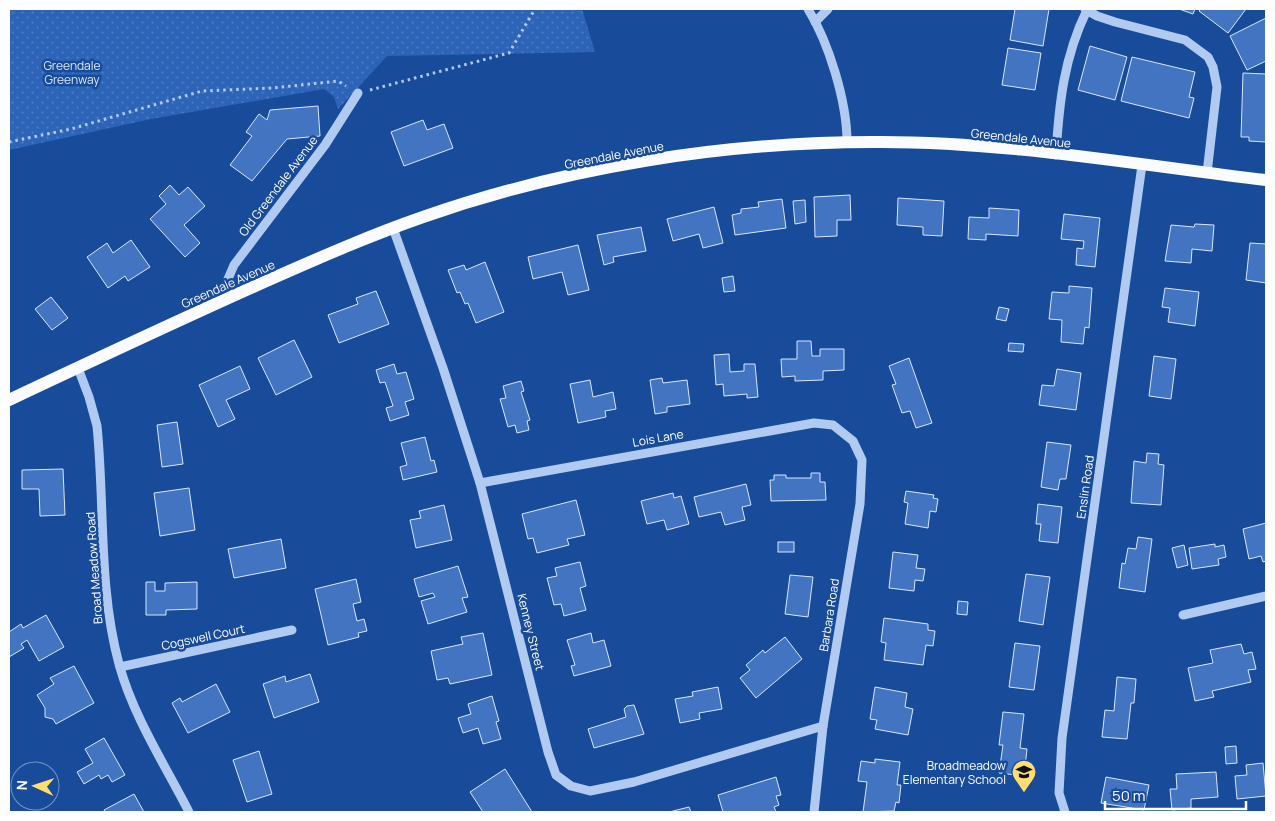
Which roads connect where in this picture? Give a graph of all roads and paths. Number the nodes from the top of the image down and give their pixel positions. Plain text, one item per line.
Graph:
1 (534, 9) edge
2 (808, 9) edge
3 (828, 9) edge
4 (1086, 10) edge
5 (815, 22) junction
6 (358, 93) junction
7 (9, 142) edge
8 (848, 142) junction
9 (1056, 155) junction
10 (1142, 165) junction
11 (1207, 173) junction
12 (1266, 180) edge
13 (394, 228) junction
14 (231, 297) junction
15 (78, 368) junction
16 (9, 400) edge
17 (839, 430) joint
18 (480, 483) junction
19 (1266, 596) edge
20 (1183, 615) dead end
21 (292, 630) dead end
22 (120, 667) junction
23 (824, 726) junction
24 (190, 812) edge
25 (814, 812) edge
26 (1065, 812) edge

1 - 6 path
2 - 5 street
3 - 5 street
4 - 9 street
4 - 11 street
5 - 8 street
6 - 7 path
6 - 14 street, Old Greendale Avenue
8 - 9 main road, Greendale Avenue
8 - 13 main road, Greendale Avenue
9 - 10 main road, Greendale Avenue
10 - 11 main road, Greendale Avenue
10 - 26 street, Enslin Road
11 - 12 main road, Greendale Avenue
13 - 14 main road, Greendale Avenue
13 - 18 street, Kenney Street
14 - 15 main road, Greendale Avenue
15 - 16 main road, Greendale Avenue
15 - 22 street, Broad Meadow Road
17 - 18 street, Lois Lane
17 - 23 street, Barbara Road
18 - 23 street, Kenney Street
19 - 20 street
21 - 22 street, Cogswell Court
22 - 24 street, Broad Meadow Road
23 - 25 street, Barbara Road

